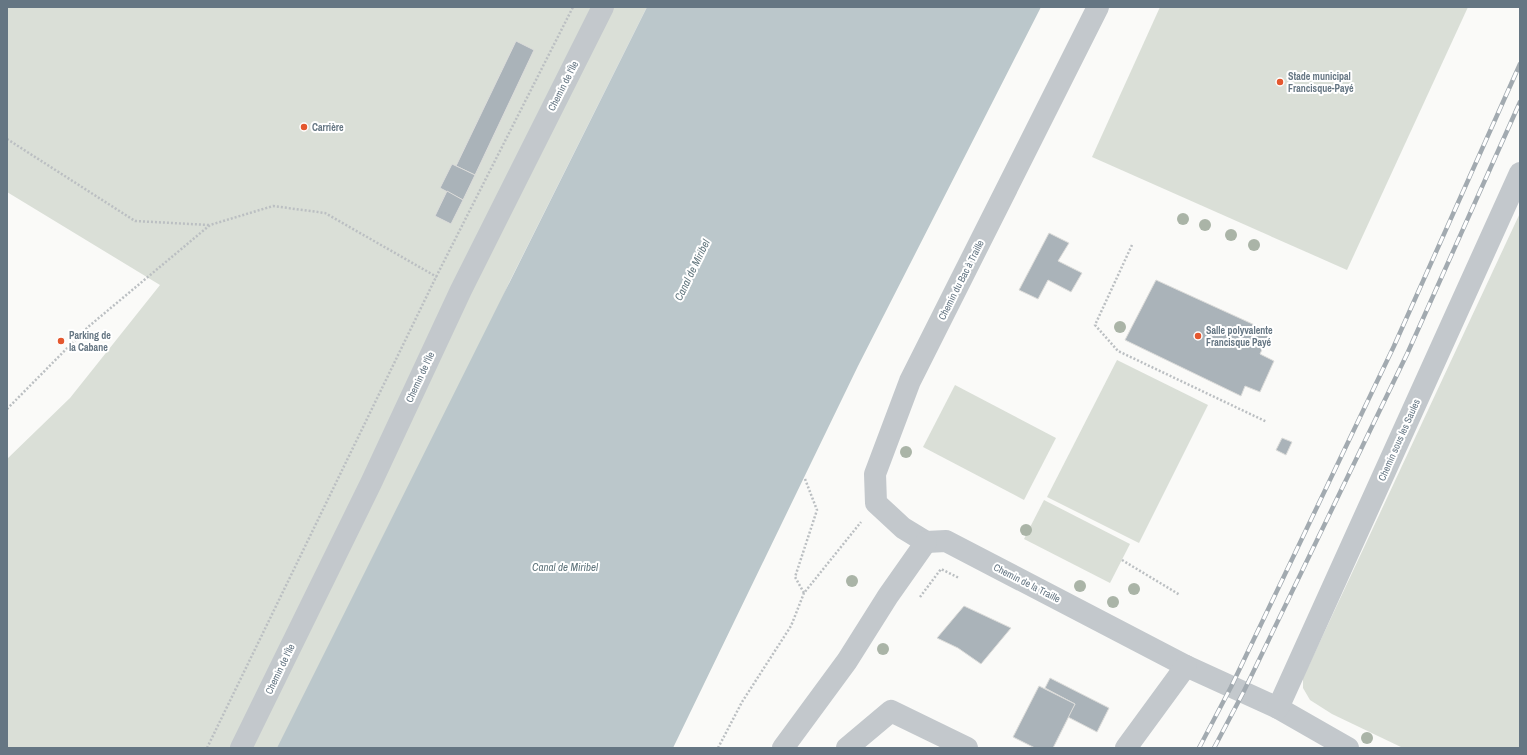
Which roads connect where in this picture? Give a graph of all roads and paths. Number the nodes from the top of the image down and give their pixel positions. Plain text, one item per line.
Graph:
1 (573, 7) edge
2 (603, 7) edge
3 (1098, 7) edge
4 (7, 140) edge
5 (1520, 173) edge
6 (210, 225) junction
7 (1132, 245) dead end
8 (436, 277) junction
9 (7, 409) edge
10 (1267, 422) dead end
11 (805, 479) dead end
12 (876, 503) junction
13 (926, 542) junction
14 (1122, 560) dead end
15 (962, 579) dead end
16 (804, 593) junction
17 (1180, 595) dead end
18 (918, 599) dead end
19 (1186, 666) junction
20 (1278, 708) junction
21 (785, 747) edge
22 (1343, 747) edge
23 (207, 748) edge
24 (242, 748) edge
25 (718, 748) edge
26 (846, 748) edge
27 (967, 748) edge
28 (1126, 748) edge

1 - 8 path
2 - 24 street, Chemin de l'Île
3 - 12 street, Chemin du Bac à Traille
4 - 6 path
5 - 20 street, Chemin sous les Saules
6 - 8 path
6 - 9 path
7 - 10 path
8 - 23 path
11 - 16 path
12 - 13 street
12 - 16 path
13 - 19 street, Chemin de la Traille
13 - 21 street
14 - 17 path
15 - 18 path
16 - 25 path
19 - 20 street, Chemin de la Traille
19 - 28 street
20 - 22 street, Chemin de la Traille
26 - 27 street

